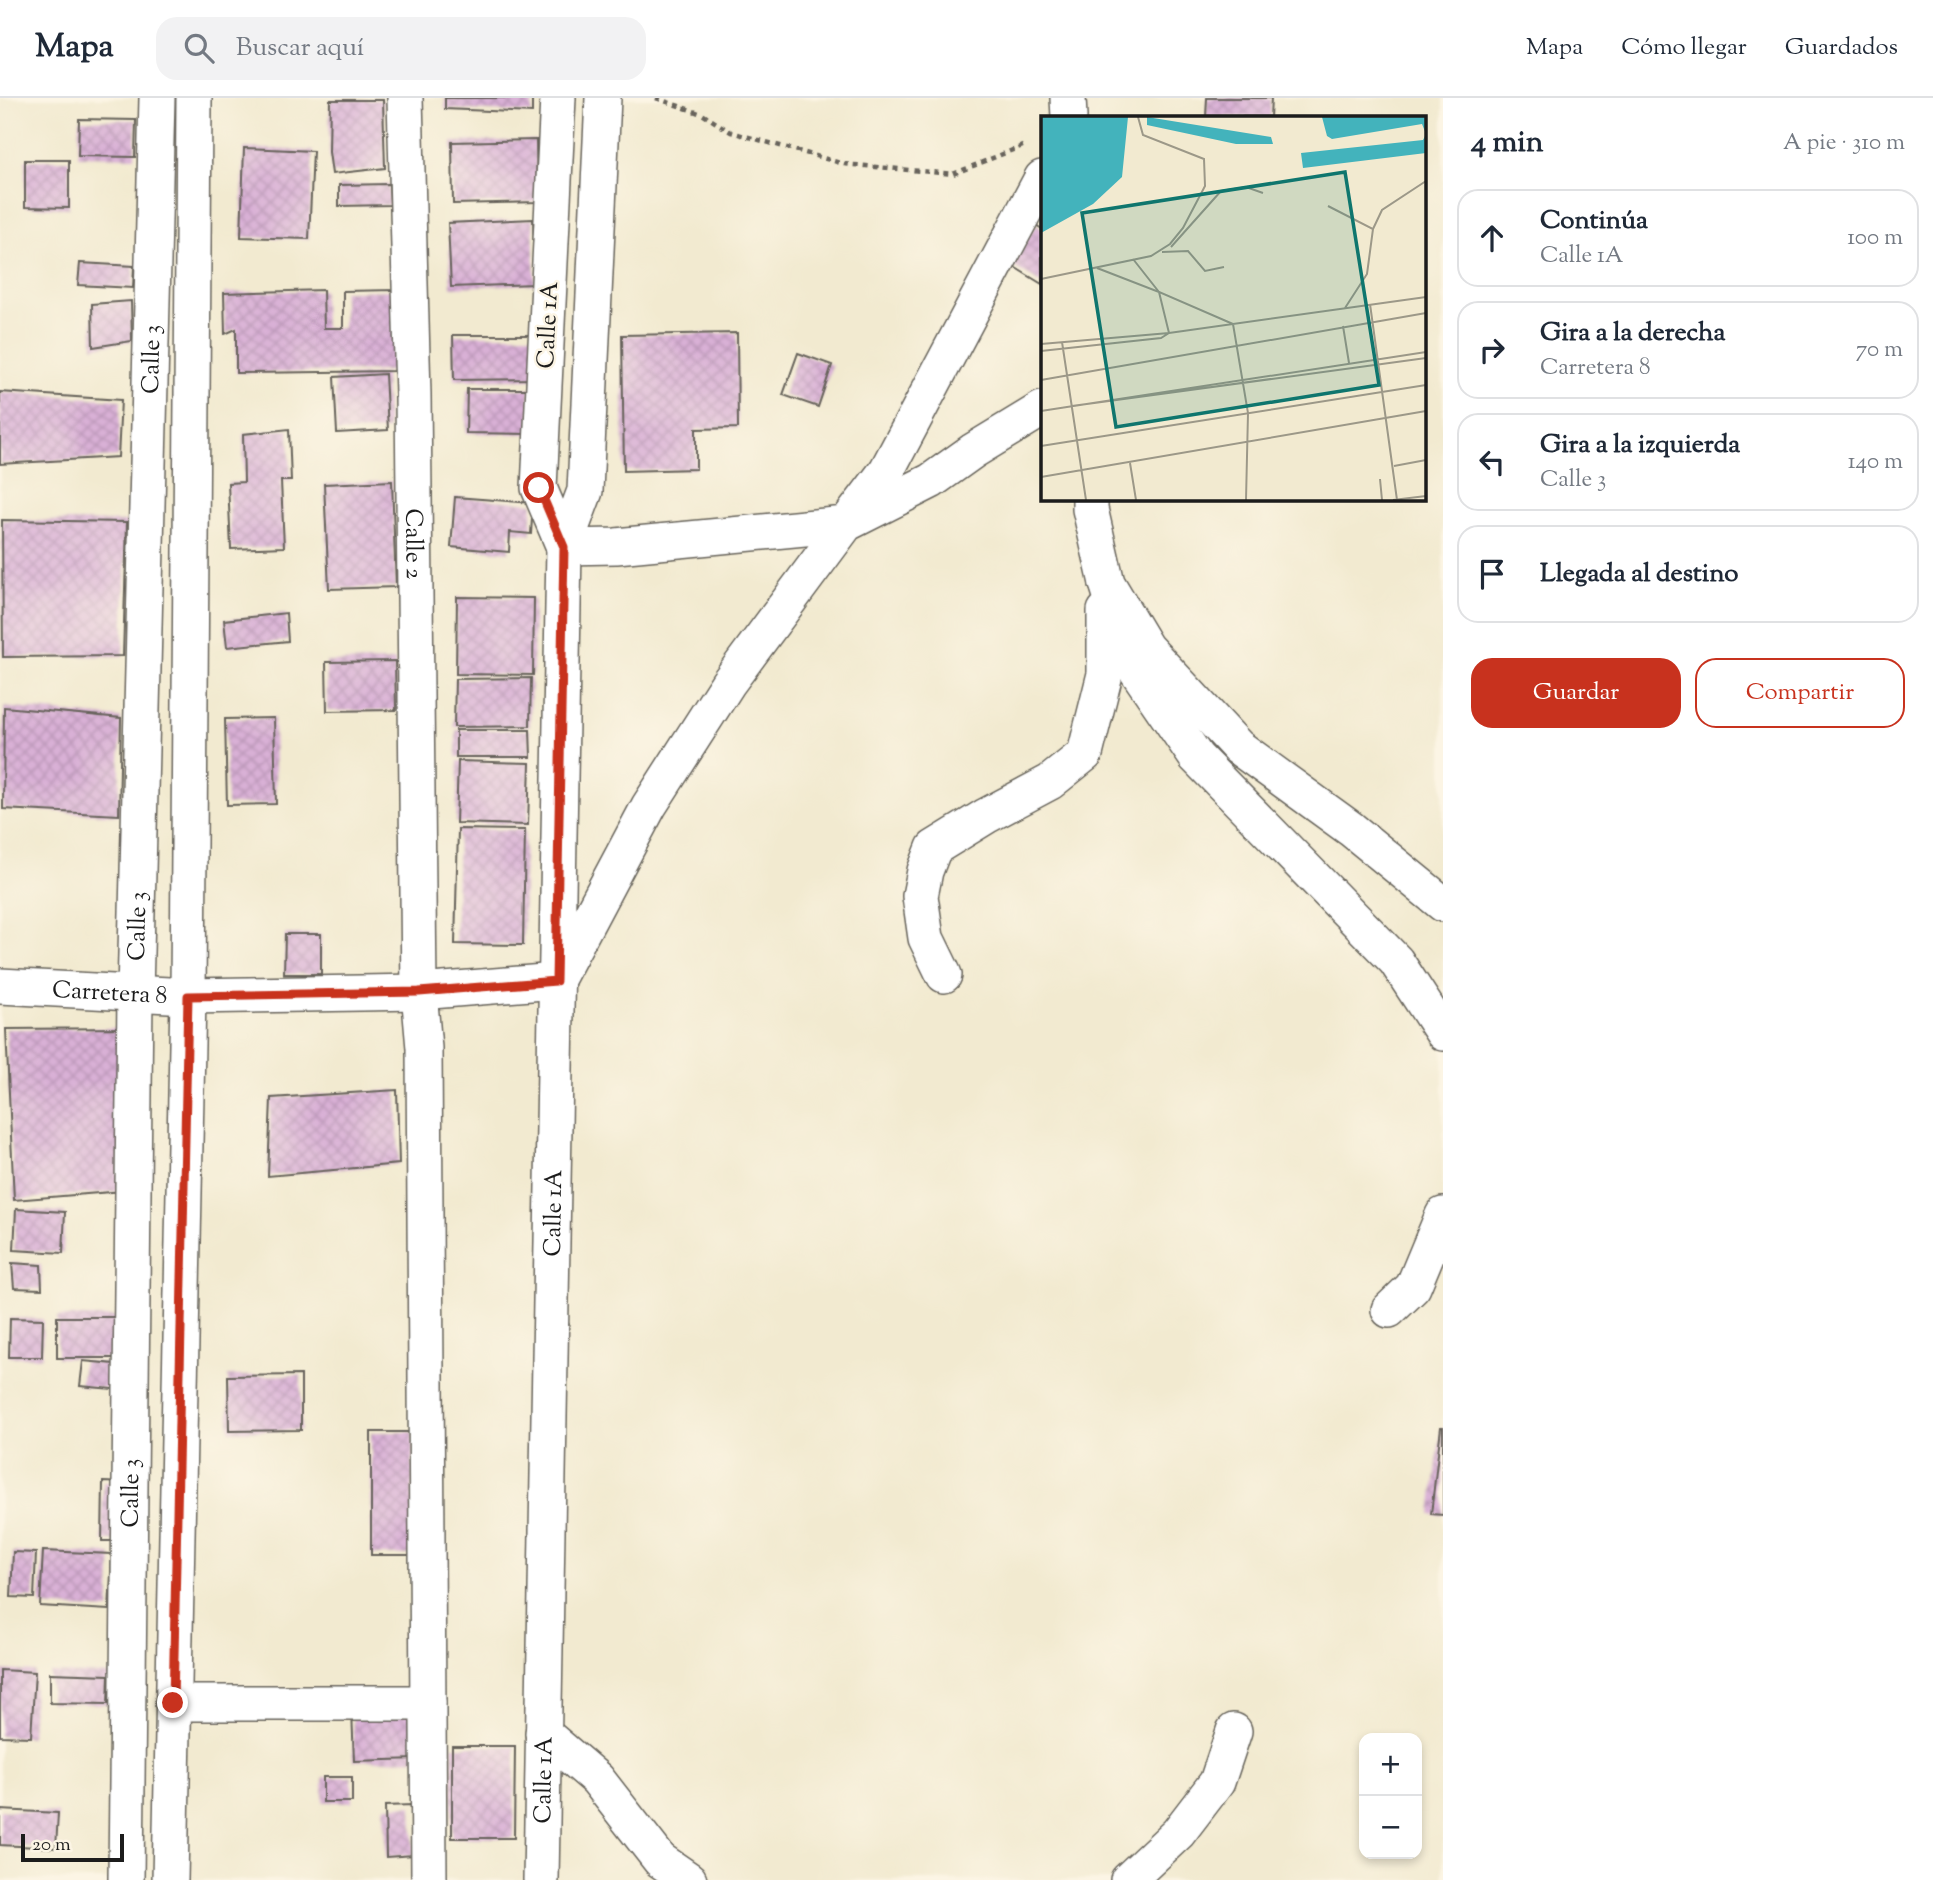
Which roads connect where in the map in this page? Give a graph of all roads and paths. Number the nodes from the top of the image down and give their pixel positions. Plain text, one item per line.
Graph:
1 (157, 98) edge
2 (194, 98) edge
3 (405, 98) edge
4 (558, 98) edge
5 (603, 98) edge
6 (656, 98) edge
7 (1068, 98) edge
8 (1069, 116) edge
9 (1030, 144) dead end
10 (1041, 180) edge
11 (1041, 410) edge
12 (1090, 500) edge
13 (846, 524) junction
14 (564, 547) junction
15 (1107, 583) junction
16 (1443, 904) edge
17 (944, 975) dead end
18 (556, 981) junction
19 (0, 986) edge
20 (419, 992) junction
21 (135, 995) junction
22 (188, 996) junction
23 (1443, 1033) edge
24 (1443, 1215) edge
25 (1389, 1310) dead end
26 (173, 1703) junction
27 (428, 1703) junction
28 (1234, 1731) dead end
29 (543, 1733) junction
30 (126, 1880) edge
31 (170, 1880) edge
32 (429, 1880) edge
33 (541, 1880) edge
34 (690, 1880) edge
35 (1128, 1880) edge

1 - 21 street, Calle 3
2 - 22 street, Calle 3
3 - 20 street, Calle 2
4 - 14 street, Calle 1A
5 - 14 street, Calle 1A
6 - 9 path
7 - 8 street
10 - 13 street
11 - 13 street
12 - 15 street
13 - 14 street
13 - 18 street
14 - 18 street, Calle 1A
15 - 16 street
15 - 17 street
15 - 23 street
18 - 20 street, Carretera 8
18 - 29 street, Calle 1A
19 - 21 street, Carretera 8
20 - 22 street, Carretera 8
20 - 27 street, Calle 2
21 - 22 street, Carretera 8
21 - 30 street, Calle 3
22 - 26 street, Calle 3
24 - 25 street
26 - 27 street
26 - 31 street, Calle 3
27 - 32 street, Calle 2
28 - 35 street
29 - 33 street, Calle 1A
29 - 34 street

